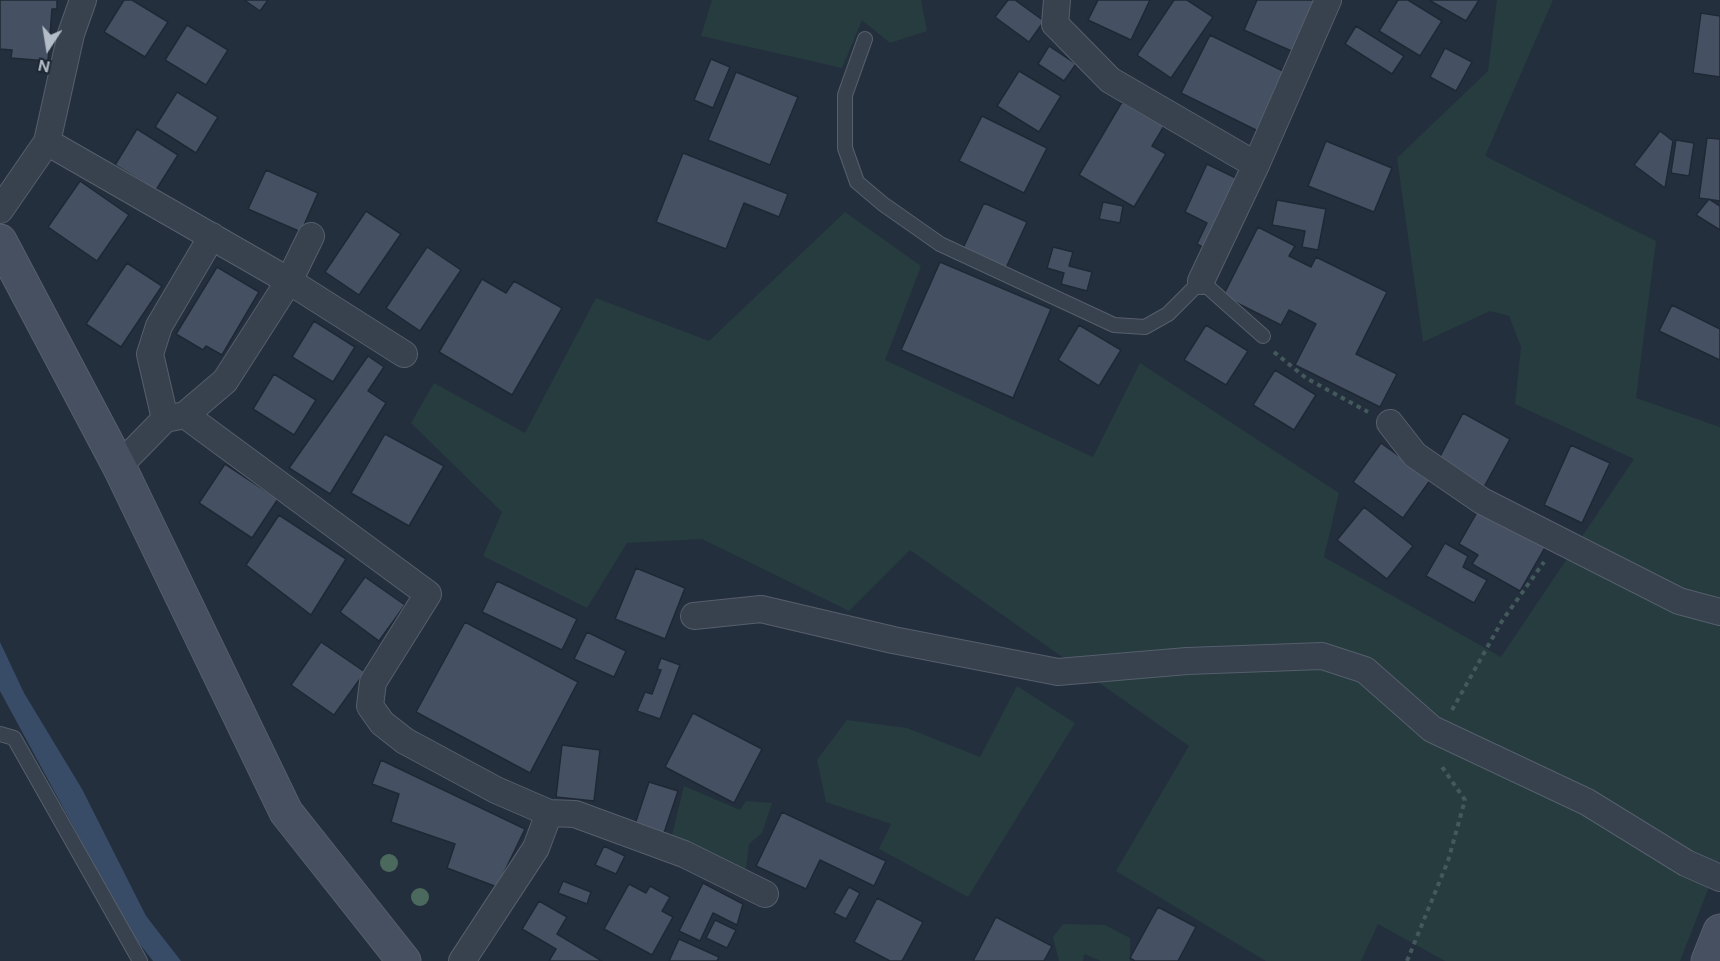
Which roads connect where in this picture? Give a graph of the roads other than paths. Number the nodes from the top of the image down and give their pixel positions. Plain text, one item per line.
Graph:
1 (83, 0) edge
2 (1057, 0) edge
3 (1328, 0) edge
4 (865, 39) dead end
5 (48, 142) junction
6 (1257, 165) junction
7 (0, 210) edge
8 (311, 236) dead end
9 (212, 237) junction
10 (0, 241) edge
11 (289, 281) junction
12 (1201, 281) junction
13 (1263, 336) road end
14 (404, 354) dead end
15 (175, 417) junction
16 (1390, 423) road end
17 (119, 466) junction
18 (1720, 612) edge
19 (694, 616) dead end
20 (0, 734) edge
21 (549, 813) junction
22 (1720, 878) edge
23 (765, 894) dead end
24 (1720, 932) edge
25 (140, 961) edge
26 (404, 961) edge
27 (462, 961) edge
28 (1708, 961) edge

1 - 5 street
2 - 6 street
3 - 6 street
4 - 12 lane
5 - 7 street
5 - 9 street
6 - 12 street
8 - 11 street
9 - 11 street
9 - 15 street
10 - 17 street
11 - 14 street
11 - 15 street
12 - 13 lane
15 - 17 street
15 - 21 street
16 - 18 street
17 - 26 street
19 - 22 street
20 - 25 lane
21 - 23 street
21 - 27 street
24 - 28 street

